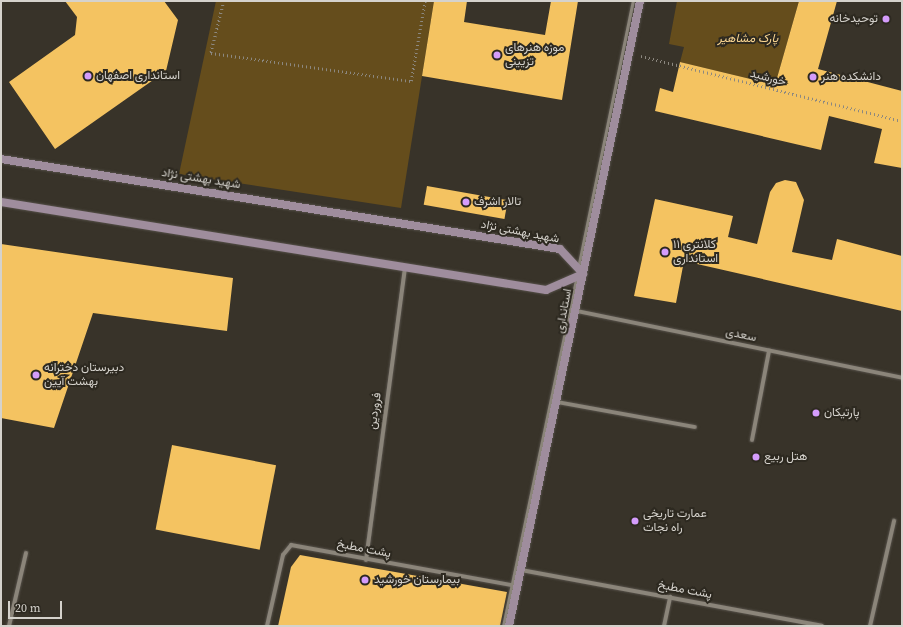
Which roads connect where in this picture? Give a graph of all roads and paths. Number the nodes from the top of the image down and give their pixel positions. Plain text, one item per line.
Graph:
1 (224, 1) edge
2 (425, 1) edge
3 (633, 1) edge
4 (640, 1) edge
5 (629, 53) junction
6 (902, 121) edge
7 (1, 159) edge
8 (1, 202) edge
9 (405, 265) junction
10 (583, 274) junction
11 (576, 311) junction
12 (769, 351) junction
13 (902, 378) edge
14 (557, 402) junction
15 (695, 427) dead end
16 (752, 440) dead end
17 (894, 521) dead end
18 (26, 553) dead end
19 (366, 560) junction
20 (521, 570) junction
21 (515, 586) junction
22 (670, 597) junction
23 (795, 620) junction
24 (10, 626) edge
25 (267, 626) edge
26 (503, 626) edge
27 (509, 626) edge
28 (664, 626) edge
29 (794, 626) edge
30 (822, 626) edge
31 (870, 626) edge

1 - 2 path
3 - 21 lane, استانداری
4 - 5 main road, استانداری
5 - 6 path, خورشید
5 - 10 main road, استانداری
7 - 10 main road, شهید بهشتی نژاد
8 - 9 main road
9 - 10 main road
9 - 19 street, فروردین
10 - 11 main road, استانداری
11 - 12 street, سعدی
11 - 14 main road, استانداری
12 - 13 street, سعدی
12 - 16 street
14 - 15 street
14 - 20 main road, استانداری
17 - 31 street
18 - 24 street
19 - 21 street, پشت مطبخ
19 - 25 street, پشت مطبخ
20 - 21 main road, استانداری
20 - 22 street, پشت مطبخ
21 - 26 lane, استانداری
21 - 27 main road, استانداری
22 - 23 street, پشت مطبخ
22 - 28 street
23 - 29 street
23 - 30 street, پشت مطبخ

